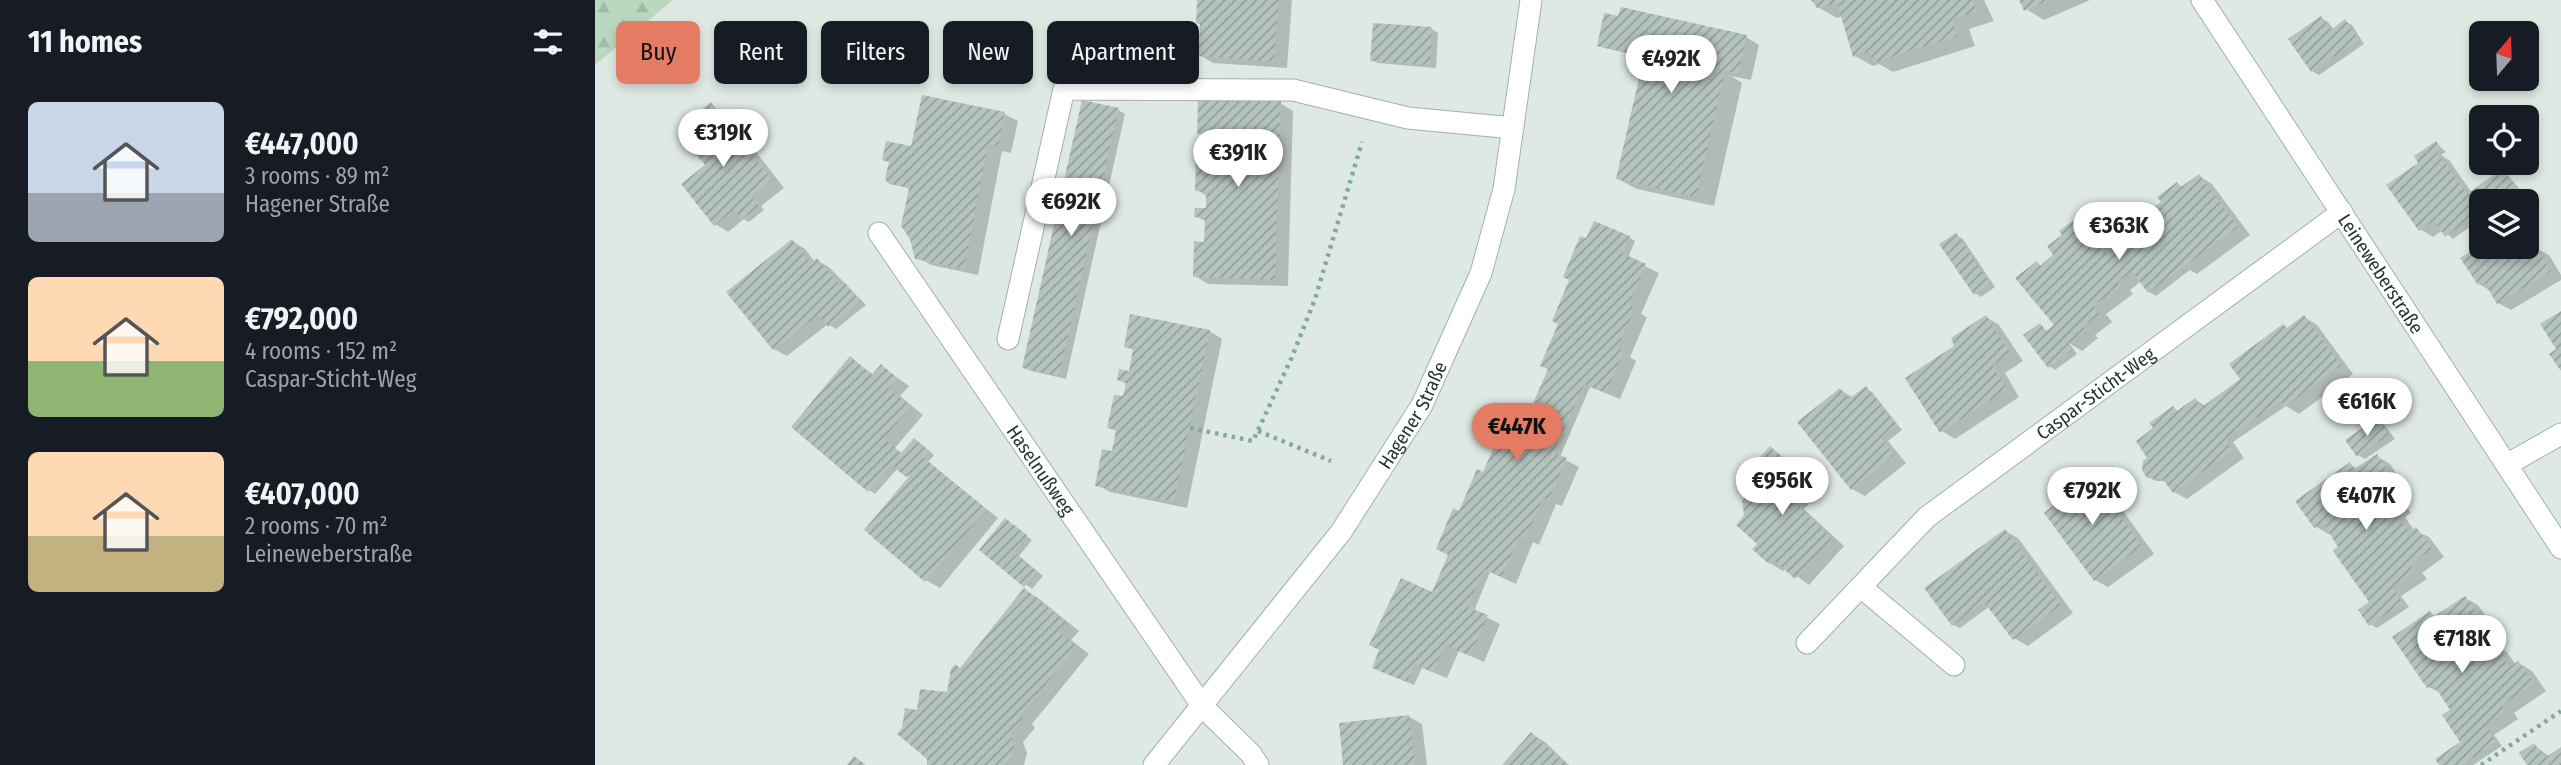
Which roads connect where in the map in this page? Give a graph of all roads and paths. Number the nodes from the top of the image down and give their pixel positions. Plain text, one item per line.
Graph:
1 (1531, 0) edge
2 (2201, 0) edge
3 (1513, 128) junction
4 (1363, 138) dead end
5 (2342, 212) junction
6 (879, 233) dead end
7 (1008, 339) dead end
8 (1189, 428) dead end
9 (1258, 431) junction
10 (2561, 434) edge
11 (1331, 461) dead end
12 (2508, 464) junction
13 (2561, 548) edge
14 (1861, 587) junction
15 (1807, 643) dead end
16 (1954, 666) dead end
17 (1203, 706) junction
18 (2561, 711) edge
19 (1154, 765) edge
20 (1258, 765) edge
21 (2481, 765) edge

1 - 3 street, Hagener Straße
2 - 5 street, Leineweberstraße
3 - 7 street
3 - 17 street, Hagener Straße
4 - 9 path
5 - 12 street, Leineweberstraße
5 - 14 street, Caspar-Sticht-Weg
6 - 17 street, Haselnußweg
8 - 9 path
9 - 11 path
10 - 12 street
12 - 13 street, Leineweberstraße
14 - 15 street, Caspar-Sticht-Weg
14 - 16 street
17 - 19 street, Hagener Straße
17 - 20 street, Haselnußweg
18 - 21 path

